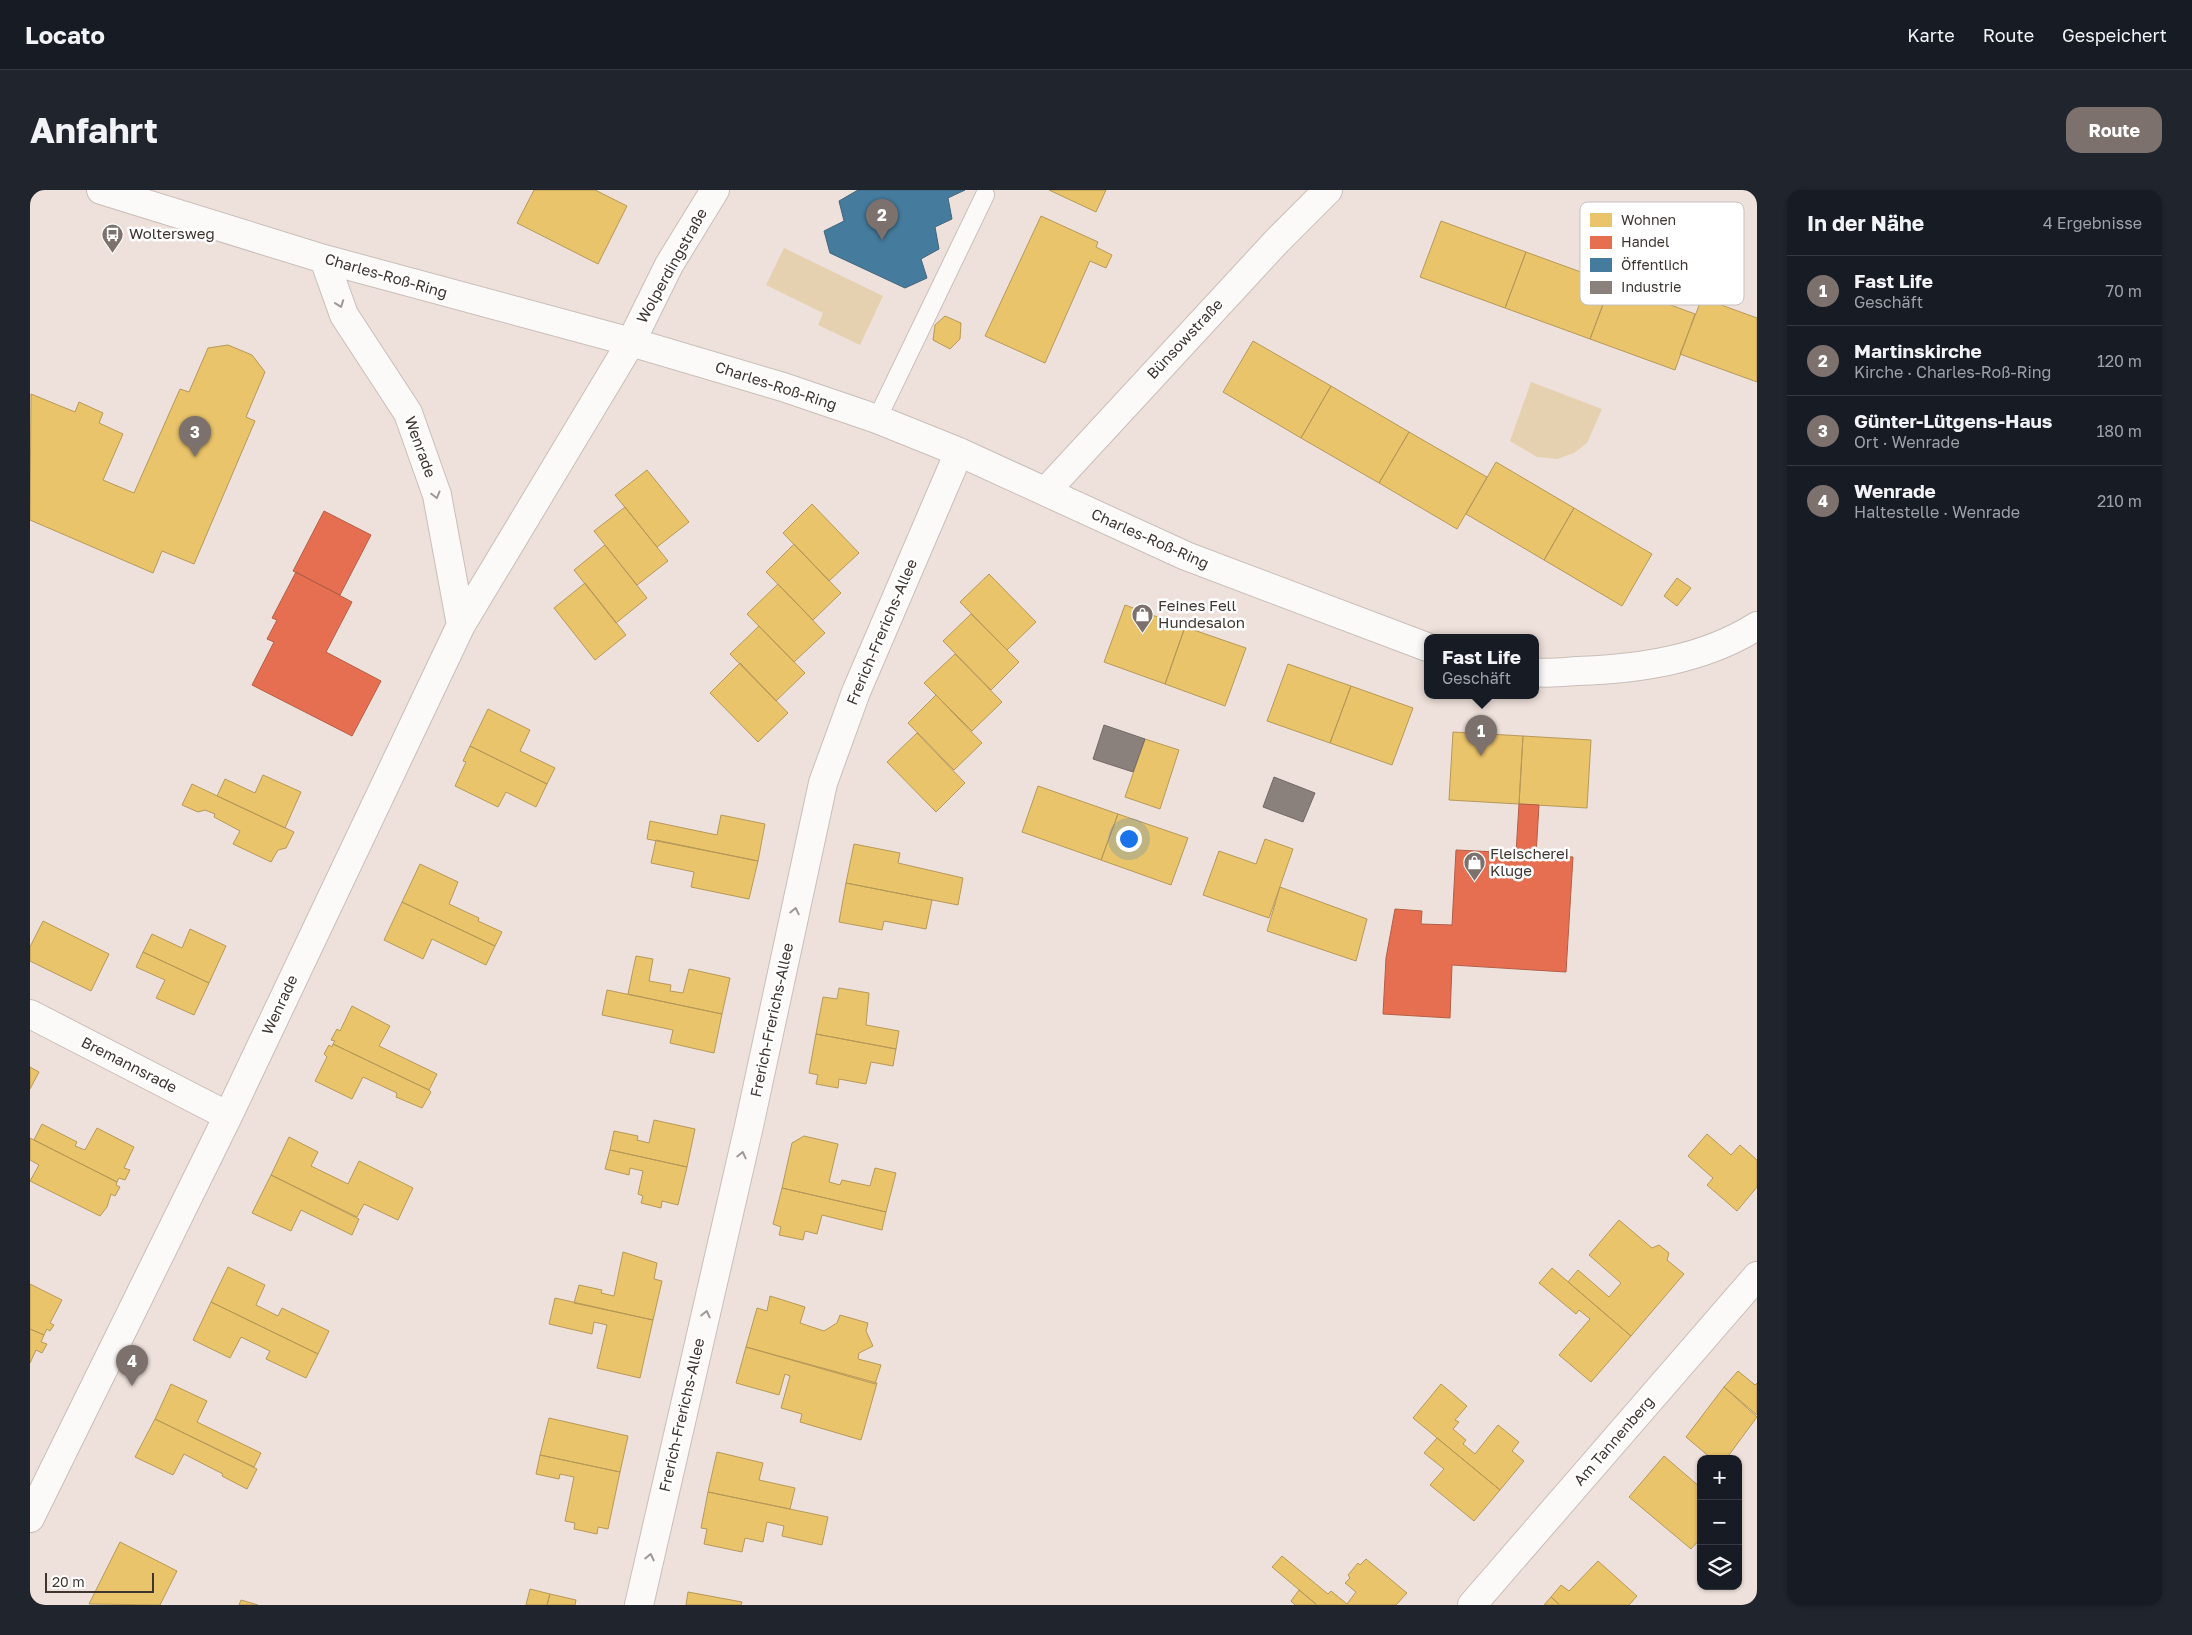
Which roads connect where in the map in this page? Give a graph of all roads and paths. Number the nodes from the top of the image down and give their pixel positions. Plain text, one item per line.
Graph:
1 (101, 190) edge
2 (715, 190) edge
3 (1328, 190) edge
4 (985, 196) dead end
5 (324, 259) junction
6 (631, 342) junction
7 (877, 419) junction
8 (959, 452) junction
9 (1046, 491) junction
10 (461, 625) junction
11 (1757, 626) edge
12 (1424, 645) edge
13 (1539, 672) edge
14 (30, 1014) edge
15 (228, 1116) junction
16 (1757, 1276) edge
17 (30, 1518) edge
18 (639, 1605) edge
19 (1472, 1605) edge

1 - 5 street, Charles-Roß-Ring
2 - 6 street, Wolperdingstraße
3 - 9 street, Bünsowstraße
4 - 7 lane
5 - 6 street, Charles-Roß-Ring
5 -> 10 street, Wenrade
6 - 7 street, Charles-Roß-Ring
6 - 10 street, Wenrade
7 - 8 street, Charles-Roß-Ring
8 - 9 street, Charles-Roß-Ring
18 -> 8 street, Frerich-Frerichs-Allee
9 - 12 street, Charles-Roß-Ring
10 - 15 street, Wenrade
11 - 13 street
14 - 15 street, Bremannsrade
15 - 17 street, Wenrade
16 - 19 street, Am Tannenberg

